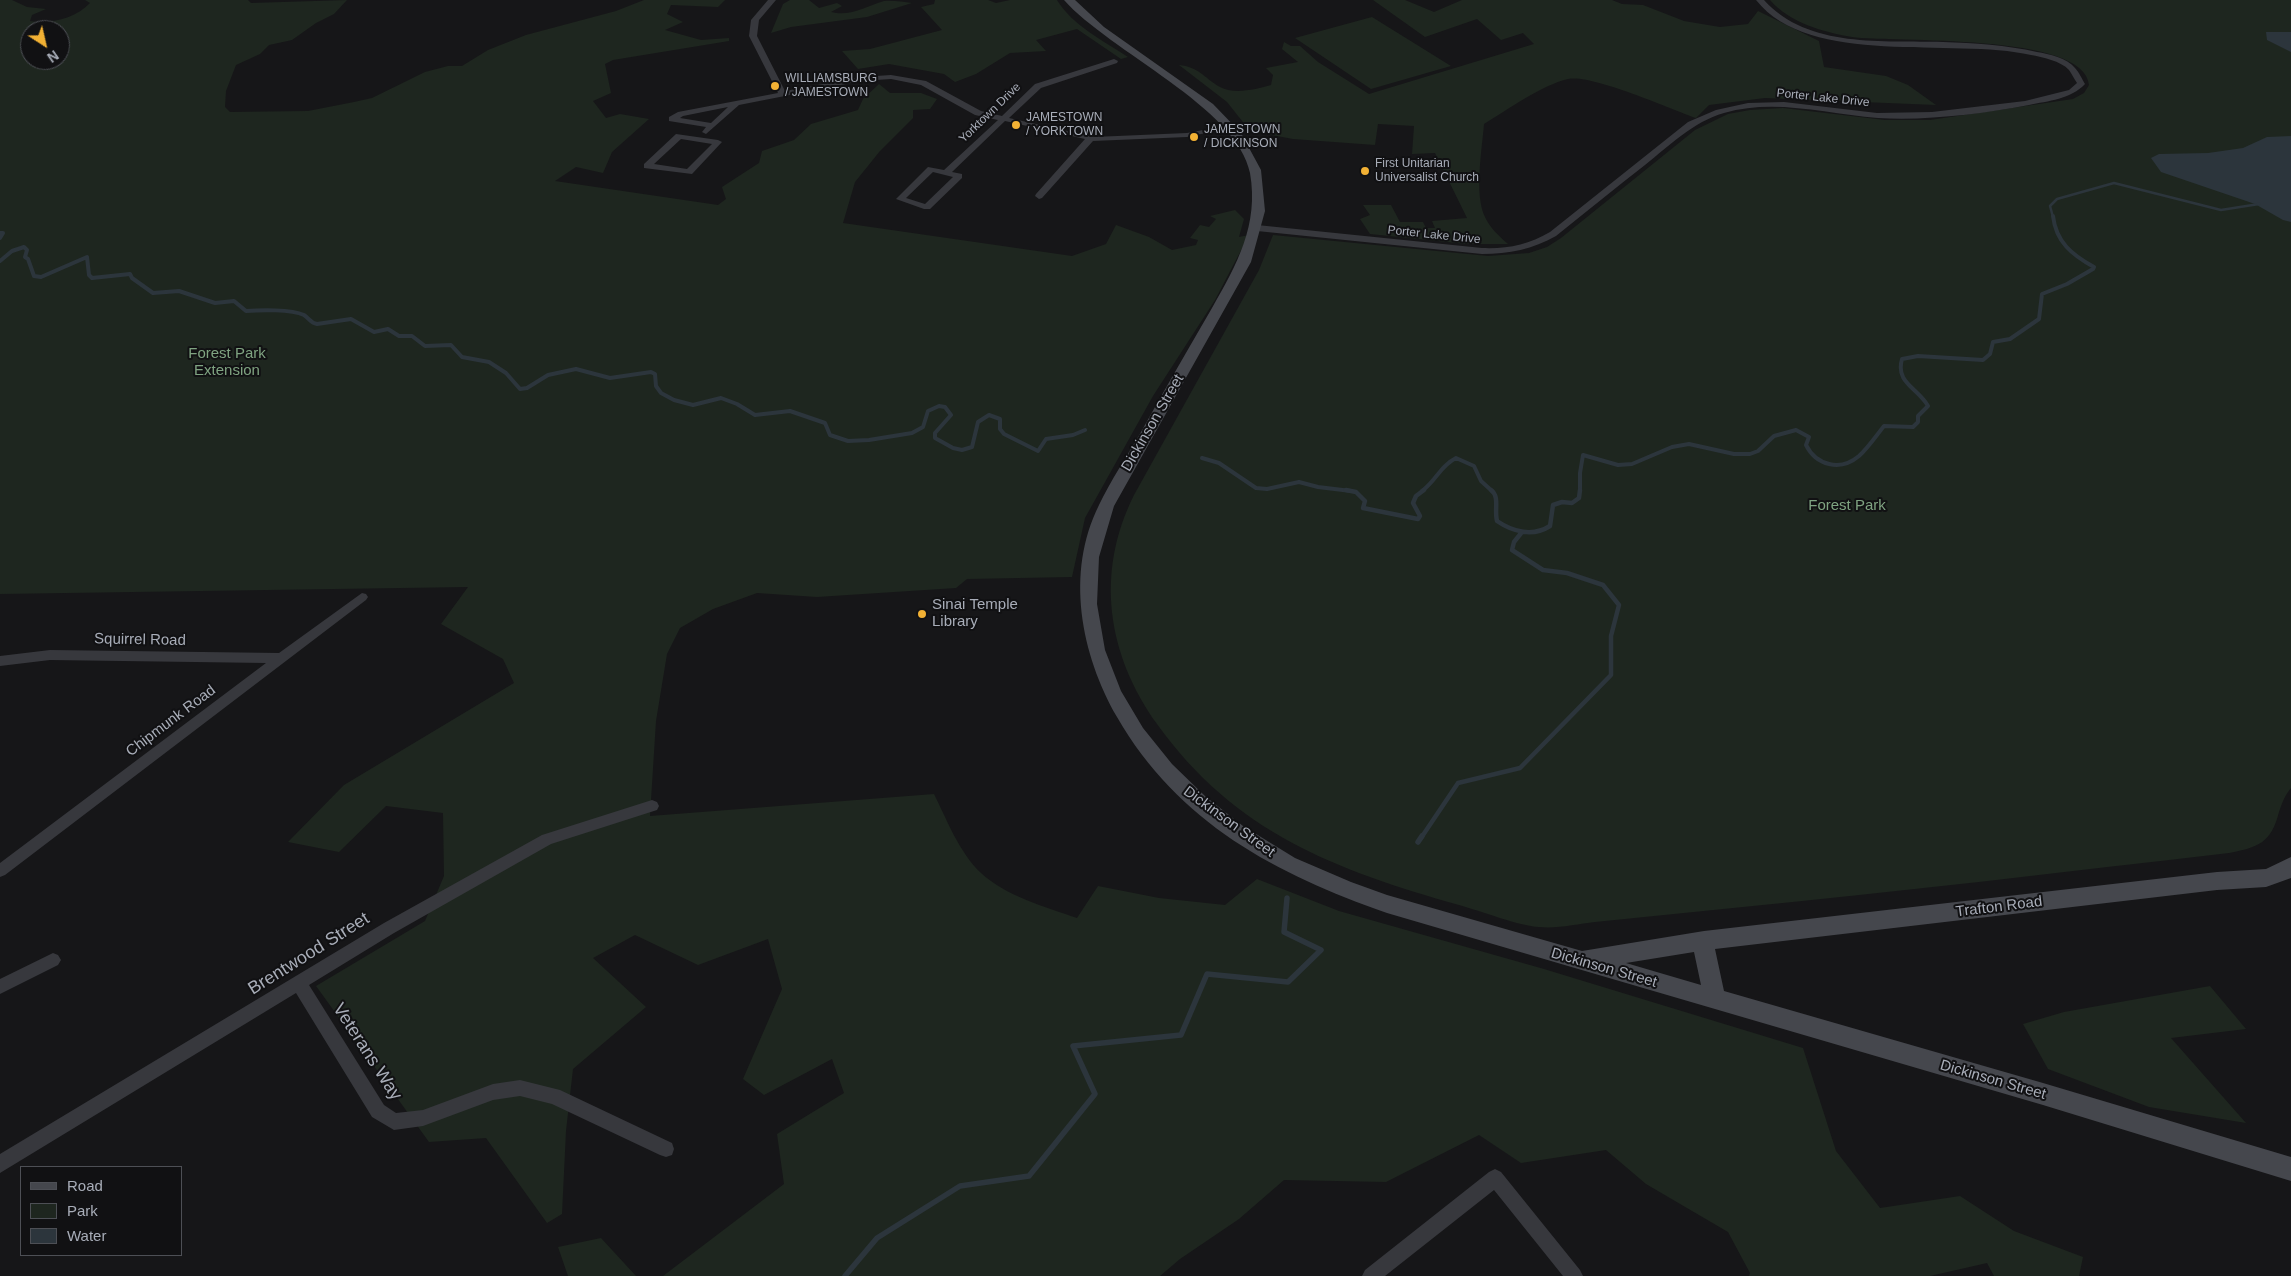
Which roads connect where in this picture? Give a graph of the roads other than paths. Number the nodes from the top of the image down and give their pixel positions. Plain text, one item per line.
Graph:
1 (772, 0) edge
2 (1069, 0) edge
3 (1760, 0) edge
4 (1114, 61) dead end
5 (782, 93) junction
6 (739, 102) junction
7 (1002, 119) junction
8 (712, 126) junction
9 (1230, 127) junction
10 (1091, 138) junction
11 (698, 139) junction
12 (946, 173) junction
13 (1039, 196) dead end
14 (1257, 228) junction
15 (362, 597) dead end
16 (280, 658) junction
17 (0, 661) edge
18 (652, 806) dead end
19 (2291, 866) edge
20 (0, 871) edge
21 (1704, 941) junction
22 (53, 960) dead end
23 (1578, 961) junction
24 (299, 983) junction
25 (0, 987) edge
26 (1716, 1001) junction
27 (666, 1149) dead end
28 (0, 1164) edge
29 (2291, 1169) edge
30 (1371, 1276) edge
31 (1574, 1276) edge

1 - 5 street
2 - 9 main road, Dickinson Street
3 - 14 street, Porter Lake Drive
4 - 7 street, Yorktown Drive
5 - 6 street
5 - 7 street
6 - 8 street
6 - 8 street
7 - 10 street
7 - 12 street, Yorktown Drive
8 - 11 street
9 - 10 street
9 - 14 main road, Dickinson Street
10 - 13 street
11 - 11 street
12 - 12 street
14 - 23 main road, Dickinson Street
15 - 16 street, Chipmunk Road
16 - 17 street, Squirrel Road
16 - 20 street, Chipmunk Road
18 - 24 street, Brentwood Street
19 - 21 main road, Trafton Road
21 - 23 main road, Trafton Road
21 - 26 main road
22 - 25 street
23 - 26 main road, Dickinson Street
24 - 27 street, Veterans Way
24 - 28 street, Brentwood Street
26 - 29 main road, Dickinson Street
30 - 31 street

